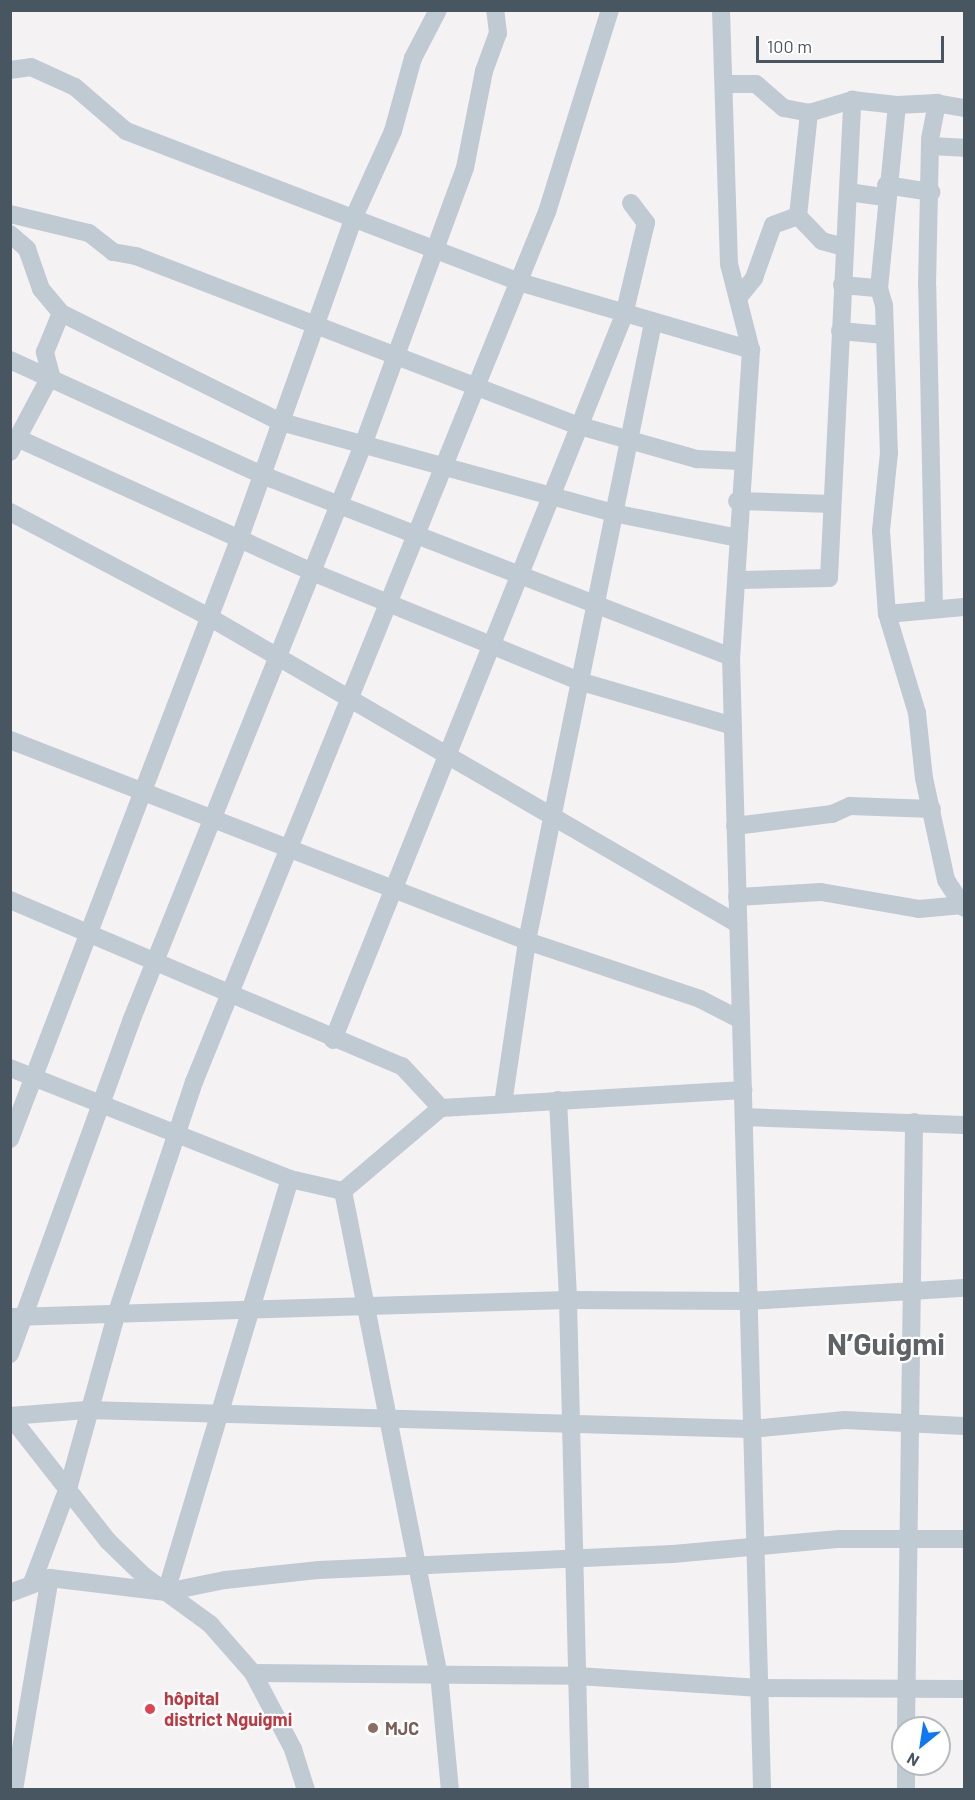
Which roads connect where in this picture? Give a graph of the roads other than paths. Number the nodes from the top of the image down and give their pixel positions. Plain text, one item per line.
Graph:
1 (438, 10) edge
2 (495, 10) edge
3 (610, 10) edge
4 (721, 10) edge
5 (10, 70) edge
6 (725, 84) junction
7 (852, 100) junction
8 (938, 103) junction
9 (897, 105) junction
10 (964, 108) edge
11 (809, 113) junction
12 (930, 146) junction
13 (964, 148) edge
14 (886, 191) junction
15 (848, 192) junction
16 (931, 192) junction
17 (631, 203) dead end
18 (10, 214) edge
19 (798, 216) junction
20 (354, 217) junction
21 (10, 234) edge
22 (844, 247) junction
23 (435, 250) junction
24 (519, 282) junction
25 (842, 285) junction
26 (879, 288) junction
27 (738, 298) junction
28 (62, 313) junction
29 (624, 315) junction
30 (653, 324) junction
31 (317, 328) junction
32 (840, 331) junction
33 (885, 335) junction
34 (751, 350) junction
35 (396, 359) junction
36 (10, 360) edge
37 (51, 375) junction
38 (474, 389) junction
39 (280, 422) junction
40 (580, 426) junction
41 (629, 442) junction
42 (14, 445) edge
43 (363, 446) junction
44 (741, 461) junction
45 (446, 468) junction
46 (262, 475) junction
47 (551, 495) junction
48 (737, 501) junction
49 (832, 504) junction
50 (340, 505) junction
51 (10, 512) edge
52 (618, 514) junction
53 (418, 538) junction
54 (738, 538) junction
55 (239, 540) junction
56 (312, 572) junction
57 (523, 577) junction
58 (739, 580) junction
59 (392, 600) junction
60 (598, 606) junction
61 (964, 607) edge
62 (934, 609) junction
63 (887, 614) junction
64 (209, 617) junction
65 (495, 643) junction
66 (279, 657) junction
67 (731, 657) junction
68 (582, 682) junction
69 (350, 698) junction
70 (733, 726) junction
71 (10, 740) edge
72 (446, 757) junction
73 (142, 789) junction
74 (932, 809) junction
75 (556, 818) junction
76 (216, 820) junction
77 (735, 826) junction
78 (288, 850) junction
79 (391, 889) junction
80 (737, 897) junction
81 (10, 900) edge
82 (964, 907) edge
83 (738, 924) junction
84 (86, 936) junction
85 (527, 940) junction
86 (154, 964) junction
87 (229, 997) junction
88 (741, 1020) junction
89 (333, 1040) junction
90 (10, 1068) edge
91 (35, 1077) junction
92 (743, 1090) junction
93 (558, 1100) junction
94 (104, 1104) junction
95 (503, 1104) junction
96 (441, 1108) junction
97 (744, 1117) junction
98 (914, 1122) junction
99 (964, 1125) edge
100 (177, 1133) junction
101 (10, 1140) edge
102 (291, 1179) junction
103 (343, 1191) junction
104 (964, 1288) edge
105 (912, 1289) junction
106 (568, 1300) junction
107 (749, 1301) junction
108 (367, 1305) junction
109 (250, 1309) junction
110 (116, 1315) junction
111 (17, 1317) edge
112 (10, 1354) edge
113 (87, 1410) junction
114 (220, 1414) junction
115 (10, 1416) edge
116 (384, 1418) junction
117 (572, 1424) junction
118 (911, 1424) junction
119 (964, 1426) edge
120 (750, 1429) junction
121 (69, 1485) junction
122 (964, 1539) edge
123 (909, 1540) junction
124 (757, 1545) junction
125 (570, 1560) junction
126 (419, 1566) junction
127 (41, 1580) junction
128 (166, 1592) junction
129 (10, 1593) edge
130 (253, 1673) junction
131 (439, 1674) junction
132 (578, 1676) junction
133 (906, 1684) junction
134 (760, 1688) junction
135 (964, 1689) edge
136 (906, 1716) edge
137 (306, 1789) edge
138 (14, 1790) edge
139 (314, 1790) edge
140 (450, 1790) edge
141 (580, 1790) edge
142 (762, 1790) edge

1 - 20 street
2 - 23 street
3 - 24 street
4 - 6 street
5 - 20 street
6 - 11 street
6 - 27 street
7 - 9 street
7 - 11 street
7 - 15 street
8 - 9 street
8 - 10 street
8 - 12 street
9 - 14 street
11 - 19 street
12 - 13 street
12 - 16 street
14 - 15 street
14 - 16 street
14 - 26 street
15 - 22 street
16 - 62 street
17 - 29 street
18 - 31 street
19 - 22 street
19 - 27 street
20 - 23 street
20 - 31 street
21 - 28 street
22 - 25 street
23 - 24 street
23 - 35 street
24 - 29 street
24 - 38 street
25 - 26 street
25 - 32 street
26 - 33 street
27 - 34 street
28 - 37 street
28 - 39 street
29 - 30 street
29 - 40 street
30 - 34 street
30 - 41 street
31 - 35 street
31 - 39 street
32 - 33 street
32 - 49 street
33 - 63 street
34 - 44 street
35 - 38 street
35 - 43 street
36 - 37 street
37 - 42 street
37 - 46 street
38 - 40 street
38 - 45 street
39 - 43 street
39 - 46 street
40 - 41 street
40 - 47 street
41 - 44 street
41 - 52 street
42 - 55 street
43 - 45 street
43 - 50 street
44 - 48 street
45 - 47 street
45 - 53 street
46 - 50 street
46 - 55 street
47 - 52 street
47 - 57 street
48 - 49 street
48 - 54 street
49 - 58 street
50 - 53 street
50 - 56 street
51 - 64 street
52 - 54 street
52 - 60 street
53 - 57 street
53 - 59 street
54 - 58 street
55 - 56 street
55 - 64 street
56 - 59 street
56 - 66 street
57 - 60 street
57 - 65 street
58 - 67 street
59 - 65 street
59 - 69 street
60 - 67 street
60 - 68 street
61 - 62 street
62 - 63 street
63 - 74 street
64 - 66 street
64 - 73 street
65 - 68 street
65 - 72 street
66 - 69 street
66 - 76 street
67 - 70 street
68 - 70 street
68 - 75 street
69 - 72 street
69 - 78 street
70 - 77 street
71 - 73 street
72 - 75 street
72 - 79 street
73 - 76 street
73 - 84 street
74 - 77 street
74 - 82 street
75 - 83 street
75 - 85 street
76 - 78 street
76 - 86 street
77 - 80 street
78 - 79 street
78 - 87 street
79 - 85 street
79 - 89 street
80 - 82 street
80 - 83 street
81 - 84 street
83 - 88 street
84 - 86 street
84 - 91 street
85 - 88 street
85 - 95 street
86 - 87 street
86 - 94 street
87 - 89 street
87 - 100 street
88 - 92 street
89 - 96 street
90 - 91 street
91 - 94 street
91 - 101 street
92 - 93 street
92 - 97 street
93 - 95 street
93 - 106 street
94 - 100 street
94 - 111 street
95 - 96 street
96 - 103 street
97 - 98 street
97 - 107 street
98 - 99 street
98 - 105 street
100 - 102 street
100 - 110 street
102 - 103 street
102 - 109 street
103 - 108 street
104 - 105 street
105 - 107 street
105 - 118 street
106 - 107 street
106 - 108 street
106 - 117 street
107 - 120 street
108 - 109 street
108 - 116 street
109 - 110 street
109 - 114 street
110 - 111 street
110 - 113 street
111 - 112 street
113 - 114 street
113 - 115 street
113 - 121 street
114 - 116 street
114 - 128 street
115 - 121 street
116 - 117 street
116 - 126 street
117 - 120 street
117 - 125 street
118 - 119 street
118 - 120 street
118 - 123 street
120 - 124 street
121 - 127 street
121 - 128 street
122 - 123 street
123 - 124 street
123 - 133 street
124 - 125 street
124 - 134 street
125 - 126 street
125 - 132 street
126 - 128 street
126 - 131 street
127 - 128 street
127 - 129 street
127 - 138 street
128 - 130 street
130 - 131 street
130 - 137 street
131 - 132 street
131 - 140 street
132 - 134 street
132 - 141 street
133 - 134 street
133 - 135 street
133 - 136 street
134 - 142 street
137 - 139 street

